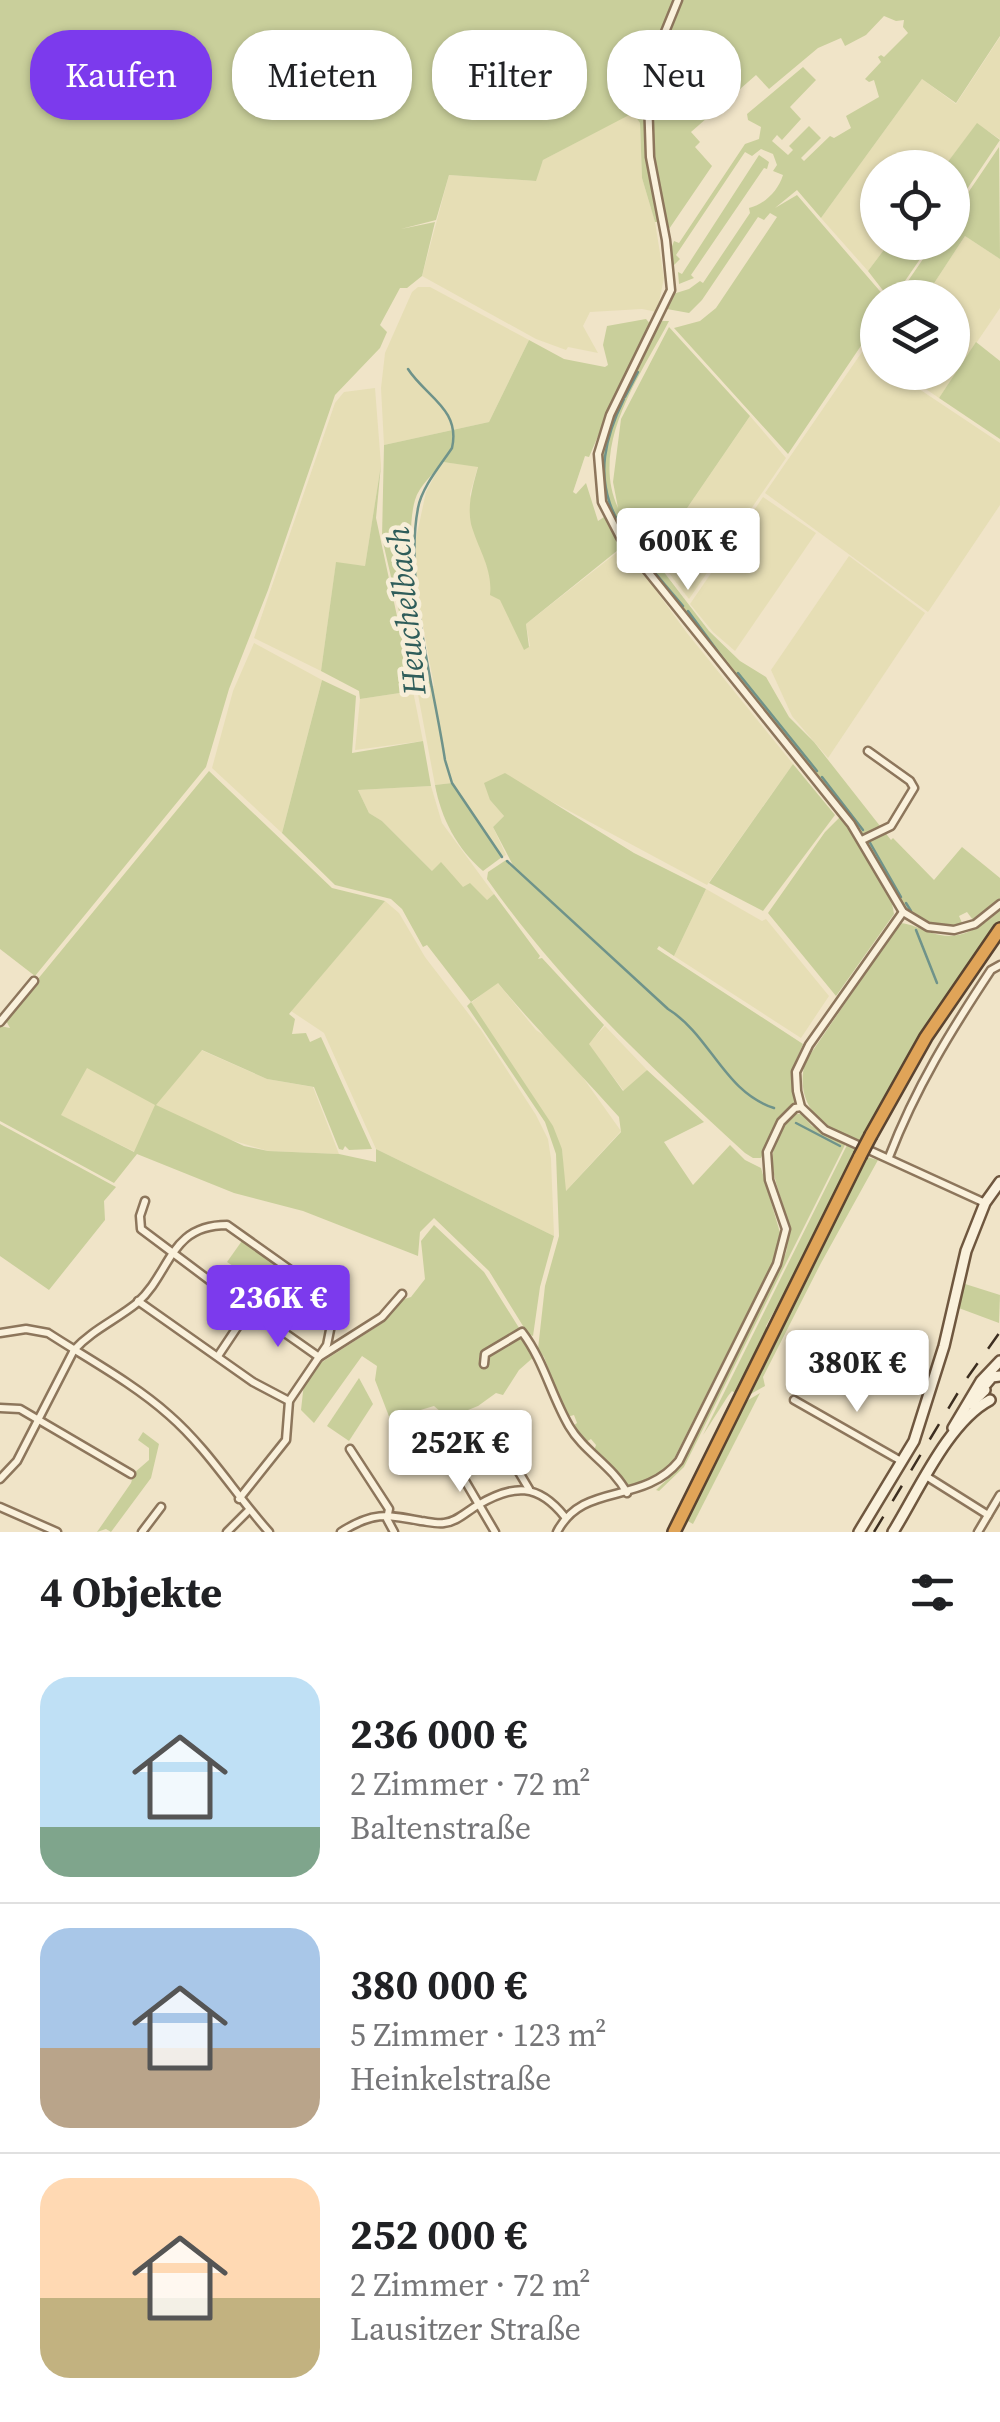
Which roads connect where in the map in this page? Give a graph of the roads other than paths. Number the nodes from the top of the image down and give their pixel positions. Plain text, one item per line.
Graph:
1 (678, 0) edge
2 (868, 751) dead end
3 (862, 840) junction
4 (1000, 904) edge
5 (903, 912) junction
6 (998, 933) edge
7 (1000, 965) edge
8 (34, 981) dead end
9 (0, 1022) edge
10 (801, 1106) junction
11 (889, 1157) junction
12 (1000, 1182) edge
13 (145, 1202) dead end
14 (985, 1203) junction
15 (172, 1252) junction
16 (402, 1294) dead end
17 (138, 1302) junction
18 (244, 1311) junction
19 (0, 1333) edge
20 (74, 1350) junction
21 (218, 1356) junction
22 (318, 1357) junction
23 (484, 1364) dead end
24 (999, 1370) edge
25 (992, 1397) edge
26 (794, 1400) dead end
27 (290, 1401) junction
28 (0, 1408) edge
29 (38, 1418) junction
30 (950, 1435) junction
31 (350, 1449) dead end
32 (941, 1453) junction
33 (902, 1462) junction
34 (131, 1474) dead end
35 (926, 1476) junction
36 (0, 1478) edge
37 (528, 1489) junction
38 (626, 1493) junction
39 (1000, 1495) edge
40 (238, 1499) junction
41 (478, 1505) junction
42 (161, 1507) dead end
43 (0, 1508) edge
44 (249, 1510) junction
45 (388, 1515) junction
46 (988, 1515) junction
47 (565, 1517) junction
48 (57, 1532) edge
49 (142, 1532) edge
50 (227, 1532) edge
51 (269, 1532) edge
52 (341, 1532) edge
53 (394, 1532) edge
54 (495, 1532) edge
55 (557, 1532) edge
56 (674, 1532) edge
57 (858, 1532) edge
58 (894, 1532) edge
59 (978, 1532) edge

1 - 3 street
2 - 3 street
3 - 5 street
4 - 5 street
5 - 10 street
6 - 56 highway, bridge
7 - 11 street
8 - 9 street
10 - 11 street
10 - 38 street
11 - 14 street
12 - 14 street
13 - 15 street
14 - 33 street
15 - 17 street
15 - 18 street
15 - 22 street
16 - 22 street
17 - 20 street
17 - 21 street
18 - 21 street
18 - 22 street
19 - 20 street
20 - 29 street
20 - 40 street
21 - 27 street
22 - 27 street
23 - 38 street
24 - 25 street
24 - 30 street
25 - 30 street
25 - 32 street
26 - 33 street
27 - 40 street
28 - 29 street
29 - 34 street
29 - 36 street
30 - 32 street
31 - 45 street
32 - 35 street
33 - 57 street
35 - 46 street
35 - 58 street
37 - 41 street
37 - 41 street
37 - 47 street
38 - 47 street
39 - 46 street
40 - 44 street
41 - 45 street
41 - 54 street
42 - 49 street
43 - 48 street
44 - 50 street
44 - 51 street
45 - 52 street
45 - 53 street
46 - 59 street
47 - 55 street

